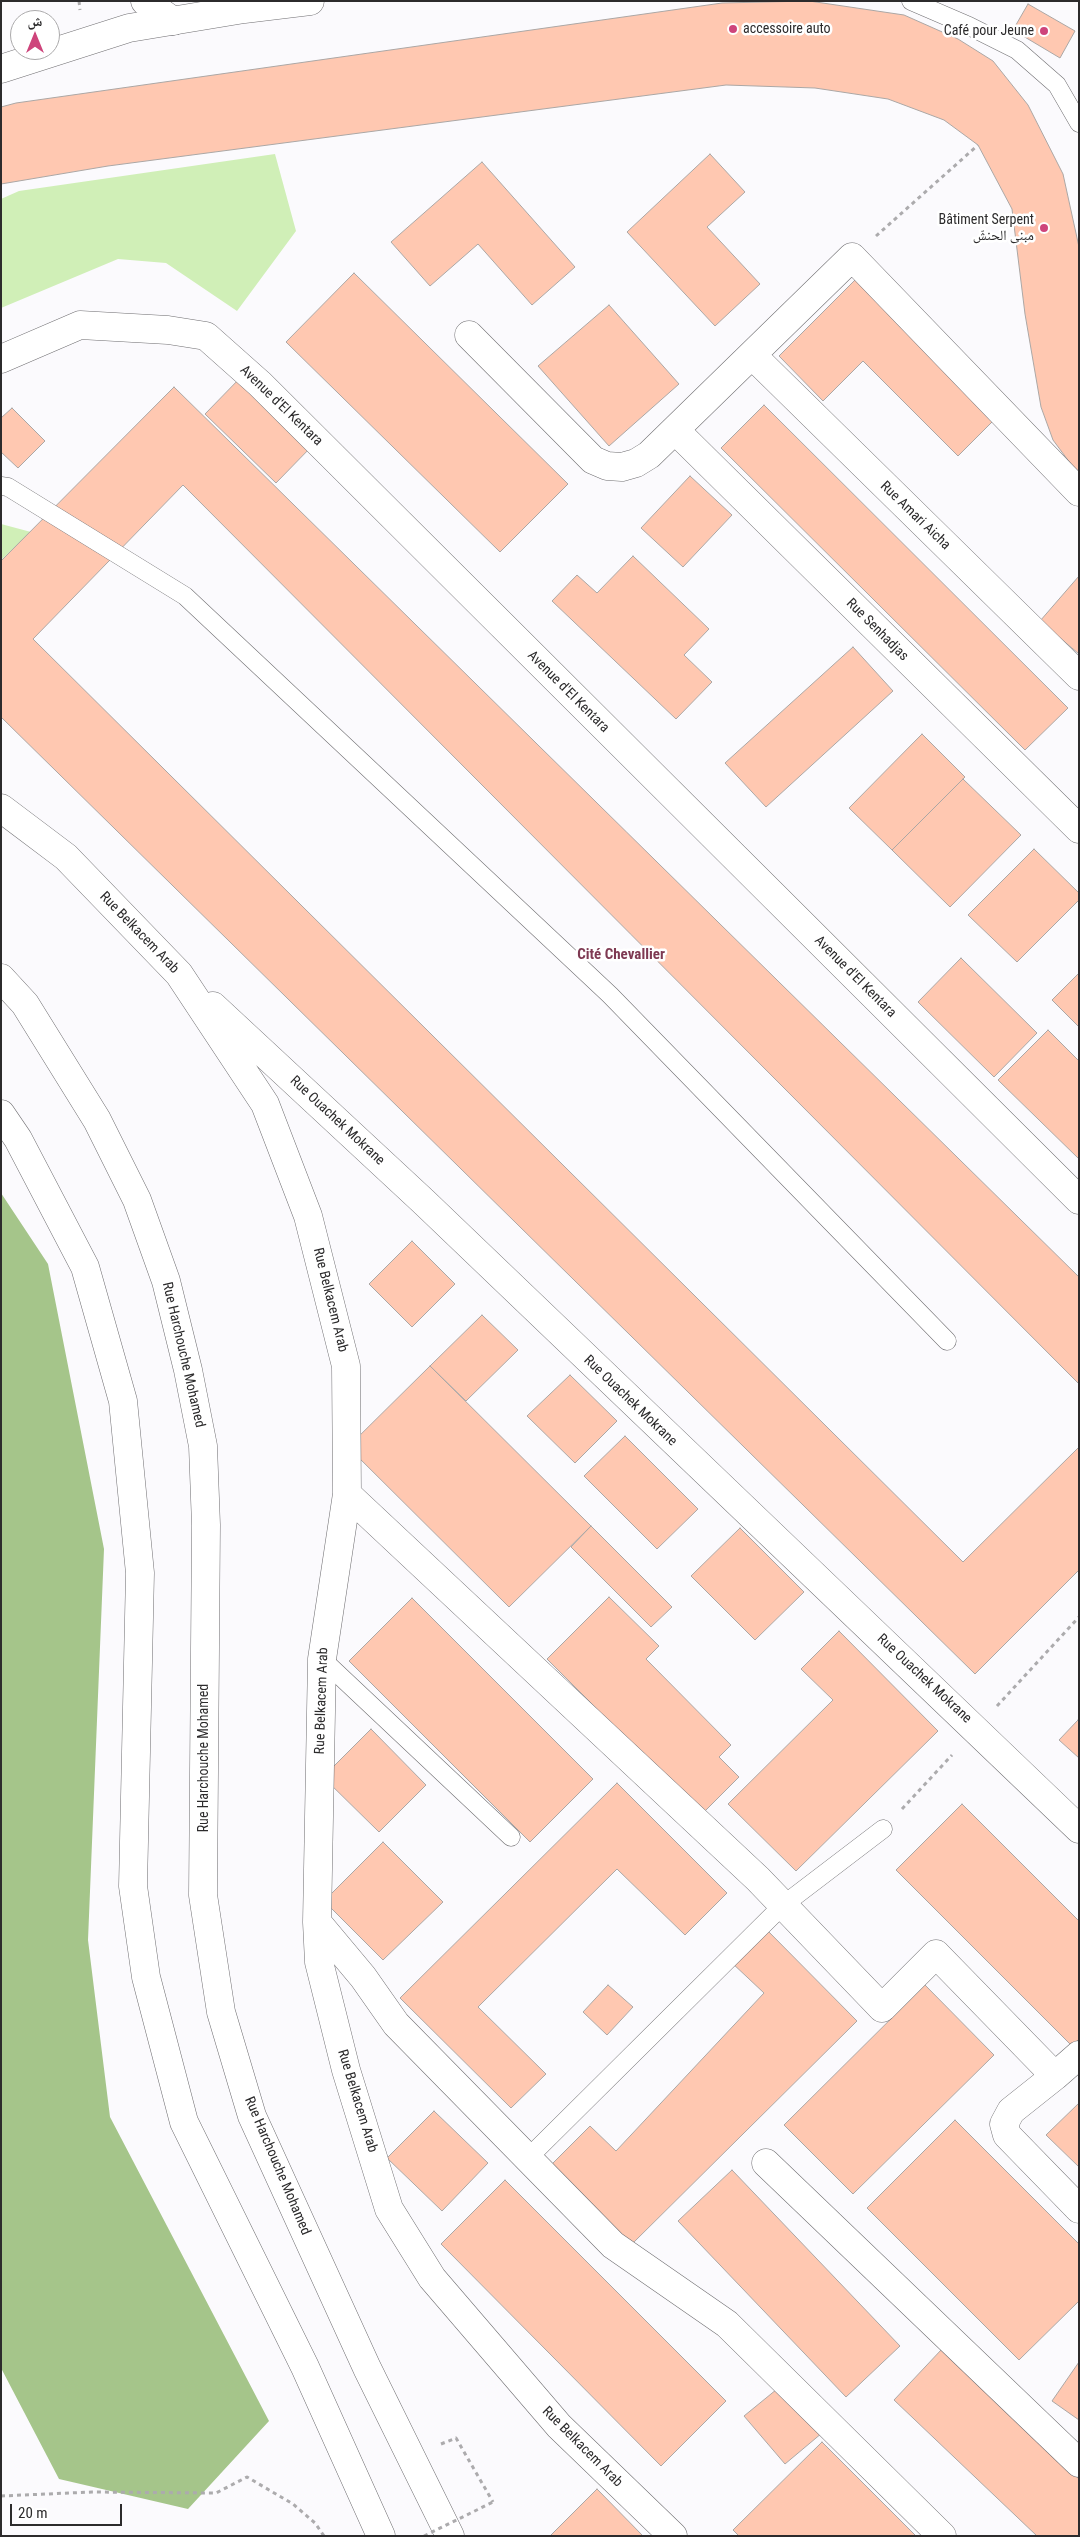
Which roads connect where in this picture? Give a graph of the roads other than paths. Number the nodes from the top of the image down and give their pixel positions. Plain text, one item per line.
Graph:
1 (145, 1) edge
2 (310, 1) edge
3 (911, 1) edge
4 (173, 21) junction
5 (1, 70) edge
6 (1079, 123) edge
7 (469, 336) dead end
8 (752, 355) junction
9 (1, 359) edge
10 (675, 430) junction
11 (1, 486) edge
12 (1079, 492) edge
13 (1079, 676) edge
14 (1, 808) edge
15 (1079, 829) edge
16 (179, 974) junction
17 (1, 978) edge
18 (1, 1114) edge
19 (1079, 1200) edge
20 (947, 1341) dead end
21 (347, 1494) junction
22 (322, 1659) junction
23 (882, 1829) dead end
24 (1079, 1829) edge
25 (511, 1837) dead end
26 (782, 1906) junction
27 (318, 1922) junction
28 (1079, 2055) edge
29 (1055, 2076) junction
30 (528, 2158) junction
31 (766, 2163) dead end
32 (1079, 2209) edge
33 (1079, 2463) edge
34 (381, 2536) edge
35 (450, 2536) edge
36 (673, 2536) edge
37 (942, 2536) edge

1 - 4 street
2 - 4 street
3 - 6 lane
4 - 5 street
7 - 10 street
8 - 10 street
8 - 12 street
8 - 13 street, Rue Amari Aicha
9 - 19 street, Avenue d'El Kentara
10 - 15 street, Rue Senhadjas
11 - 20 lane
14 - 16 street, Rue Belkacem Arab
16 - 21 street, Rue Belkacem Arab
16 - 24 street, Rue Ouachek Mokrane
17 - 35 street, Rue Harchouche Mohamed
18 - 34 street
21 - 22 street, Rue Belkacem Arab
21 - 26 street
22 - 25 lane
22 - 27 street, Rue Belkacem Arab
23 - 26 lane
26 - 29 street
26 - 30 lane
27 - 30 street
27 - 36 street, Rue Belkacem Arab
28 - 29 street
29 - 32 street
30 - 37 street
31 - 33 street

